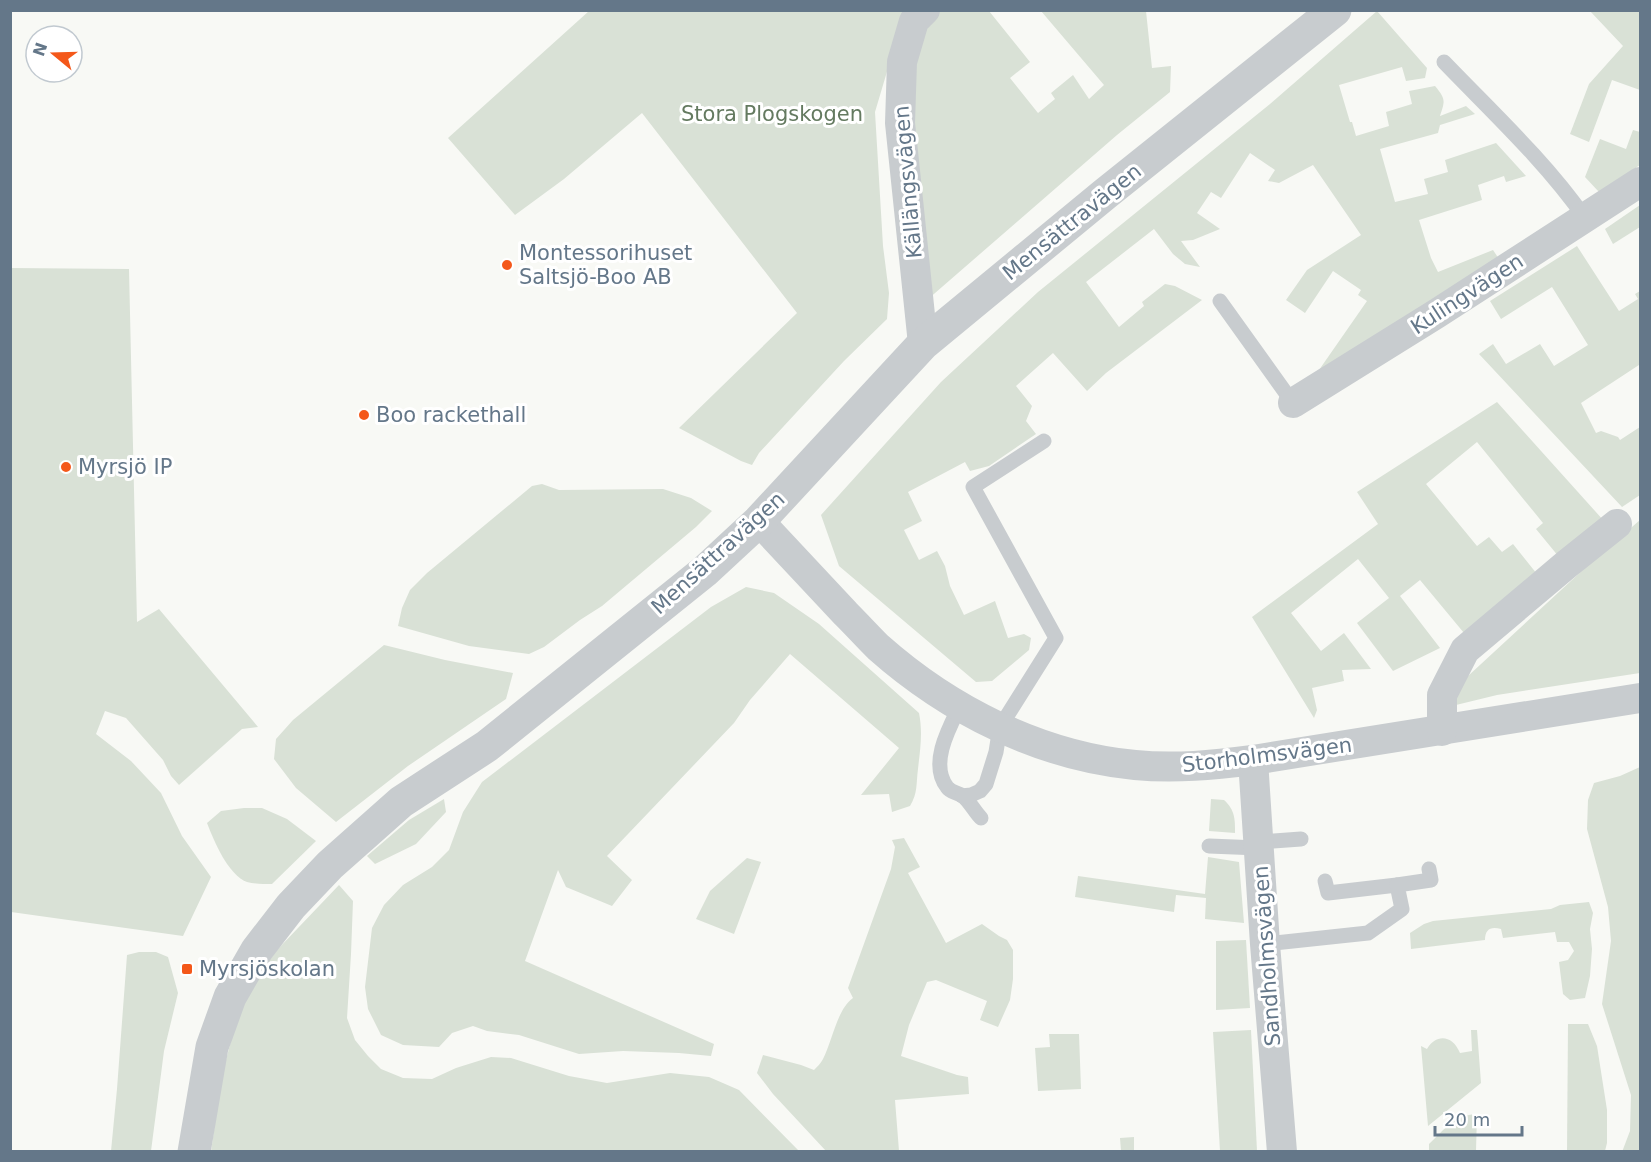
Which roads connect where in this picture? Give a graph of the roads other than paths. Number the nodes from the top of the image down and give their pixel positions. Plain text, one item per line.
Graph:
1 (1335, 10) edge
2 (920, 16) edge
3 (1444, 62) dead end
4 (1641, 182) edge
5 (1585, 218) junction
6 (1220, 301) dead end
7 (923, 344) junction
8 (1293, 404) joint
9 (1044, 441) dead end
10 (759, 521) junction
11 (1617, 524) dead end
12 (1641, 698) edge
13 (960, 706) junction
14 (1000, 727) junction
15 (1442, 731) junction
16 (1253, 760) junction
17 (962, 796) junction
18 (981, 818) dead end
19 (1301, 838) dead end
20 (1259, 845) junction
21 (1209, 846) dead end
22 (1429, 869) dead end
23 (1326, 881) dead end
24 (1397, 885) junction
25 (1265, 944) junction
26 (194, 1152) edge
27 (1282, 1152) edge

1 - 7 street, Mensättravägen
2 - 7 street, Källängsvägen
3 - 5 lane
4 - 5 street, Kulingvägen
5 - 8 street, Kulingvägen
6 - 8 lane
7 - 10 street, Mensättravägen
9 - 14 lane
10 - 13 street, Storholmsvägen
10 - 26 street, Mensättravägen
11 - 15 street
12 - 15 street, Storholmsvägen
13 - 14 street, Storholmsvägen
13 - 17 lane
14 - 16 street, Storholmsvägen
14 - 17 lane
15 - 16 street, Storholmsvägen
16 - 20 street, Sandholmsvägen
17 - 18 lane
19 - 20 lane
20 - 21 lane
20 - 25 street, Sandholmsvägen
22 - 24 lane
23 - 24 lane
24 - 25 lane
25 - 27 street, Sandholmsvägen

